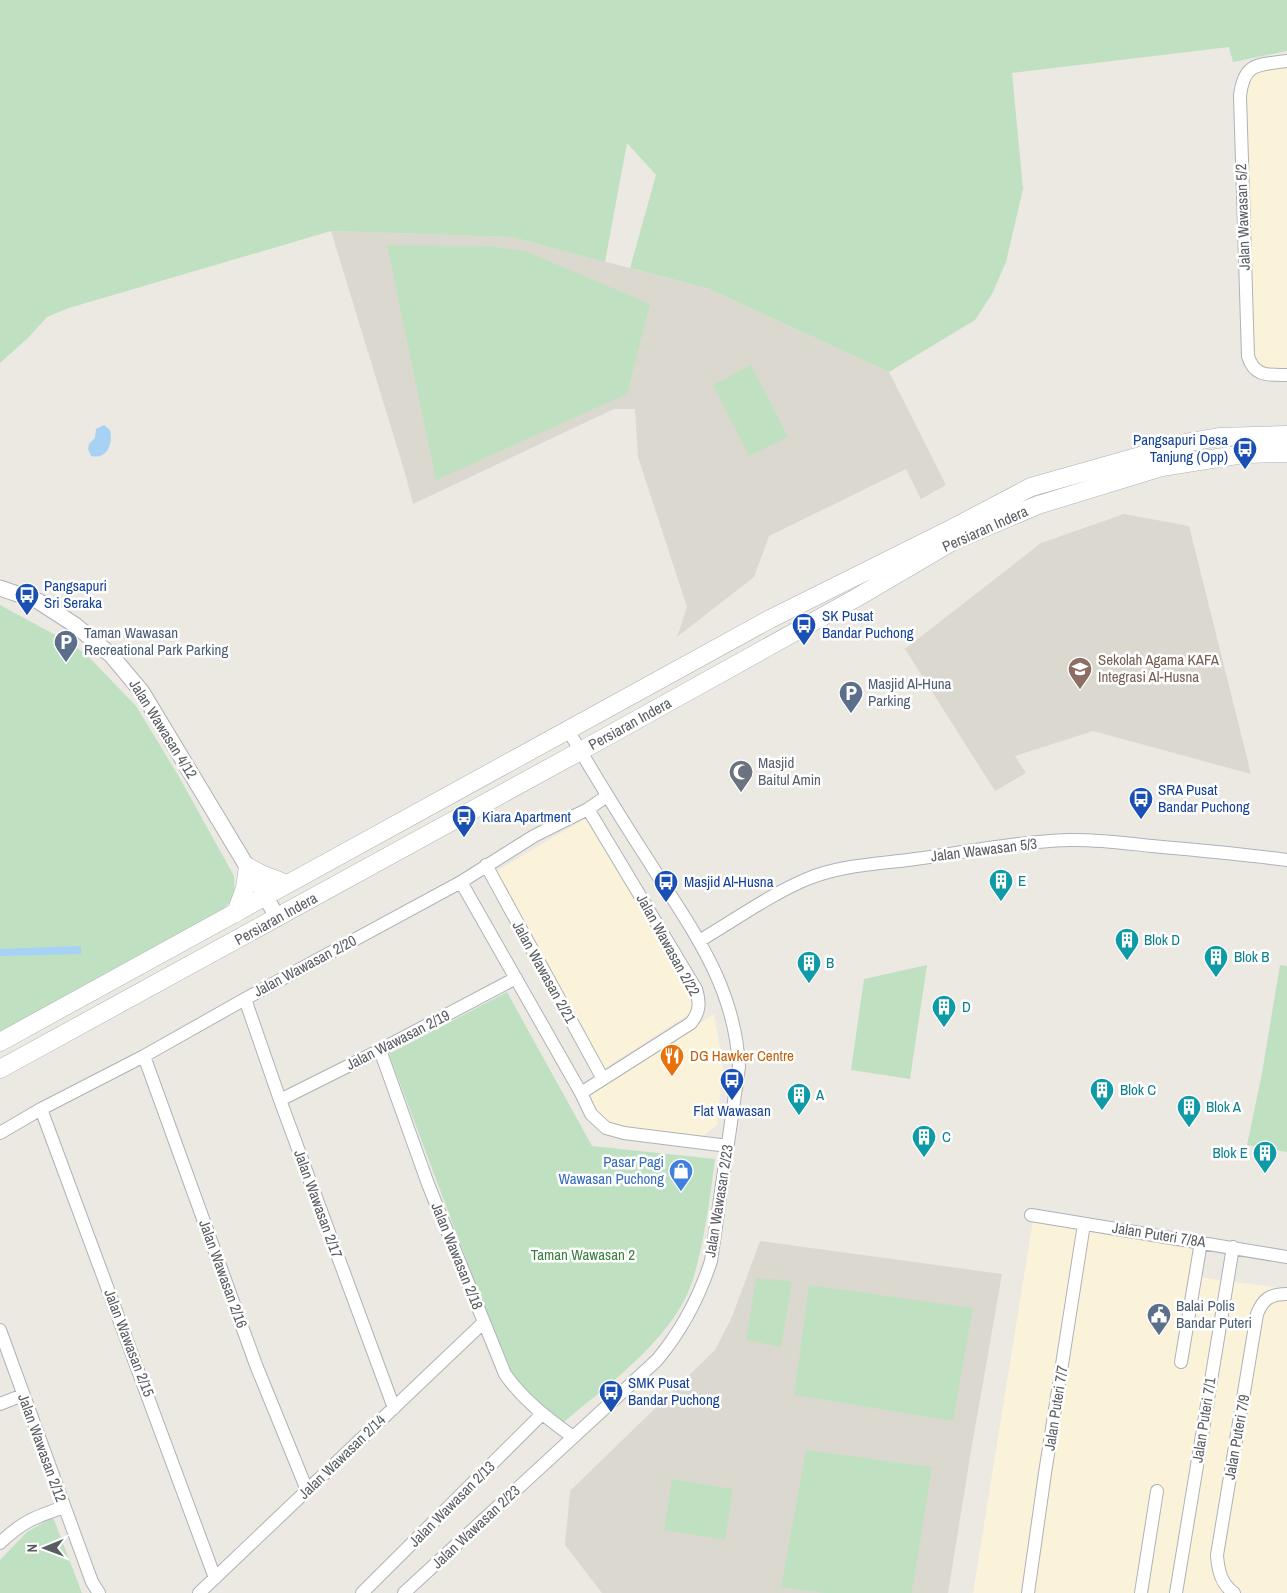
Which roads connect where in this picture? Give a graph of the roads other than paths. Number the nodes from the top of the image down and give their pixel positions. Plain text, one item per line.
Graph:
1 (1287, 61) edge
2 (1287, 375) edge
3 (1287, 435) edge
4 (1287, 453) edge
5 (0, 588) edge
6 (568, 730) junction
7 (581, 751) junction
8 (607, 796) junction
9 (588, 809) junction
10 (1287, 860) edge
11 (486, 865) junction
12 (248, 868) junction
13 (460, 882) junction
14 (287, 884) junction
15 (266, 896) junction
16 (236, 913) junction
17 (278, 918) junction
18 (699, 941) junction
19 (516, 978) junction
20 (245, 999) junction
21 (0, 1042) edge
22 (380, 1050) junction
23 (144, 1056) junction
24 (0, 1069) edge
25 (603, 1079) junction
26 (581, 1093) junction
27 (280, 1100) junction
28 (41, 1109) junction
29 (0, 1132) edge
30 (728, 1146) junction
31 (1031, 1215) dead end
32 (1084, 1224) junction
33 (1201, 1242) junction
34 (1233, 1247) junction
35 (1287, 1256) edge
36 (1286, 1293) edge
37 (484, 1322) junction
38 (0, 1330) edge
39 (1181, 1362) dead end
40 (23, 1395) junction
41 (0, 1404) edge
42 (394, 1408) junction
43 (542, 1414) junction
44 (573, 1437) junction
45 (308, 1490) junction
46 (1157, 1491) dead end
47 (64, 1506) junction
48 (0, 1543) edge
49 (215, 1578) junction
50 (99, 1593) edge
51 (200, 1593) edge
52 (362, 1593) edge
53 (404, 1593) edge
54 (1028, 1593) edge
55 (1141, 1593) edge
56 (1176, 1593) edge
57 (1234, 1593) edge

1 - 2 street, Jalan Wawasan 5/2
3 - 6 main road, Persiaran Indera
4 - 7 main road, Persiaran Indera
5 - 12 street, Jalan Wawasan 4/12
6 - 7 street, Jalan Wawasan 2/23
6 - 14 main road, Persiaran Indera
7 - 8 street, Jalan Wawasan 2/23
7 - 17 main road, Persiaran Indera
8 - 9 street, Jalan Wawasan 2/20
8 - 18 street, Jalan Wawasan 2/23
9 - 11 street, Jalan Wawasan 2/20
9 - 25 street, Jalan Wawasan 2/22
10 - 18 street, Jalan Wawasan 5/3
11 - 13 street, Jalan Wawasan 2/20
11 - 25 street, Jalan Wawasan 2/21
12 - 14 main road
12 - 15 street, Jalan Wawasan 4/12
12 - 16 main road
13 - 19 street
13 - 20 street, Jalan Wawasan 2/20
14 - 15 main road, Persiaran Indera
15 - 16 main road, Persiaran Indera
15 - 17 street, Jalan Wawasan 4/12
16 - 21 main road, Persiaran Indera
17 - 24 main road, Persiaran Indera
18 - 30 street, Jalan Wawasan 2/23
19 - 22 street, Jalan Wawasan 2/19
19 - 26 street
20 - 23 street, Jalan Wawasan 2/20
20 - 27 street, Jalan Wawasan 2/17
22 - 27 street, Jalan Wawasan 2/19
22 - 37 street, Jalan Wawasan 2/18
23 - 28 street, Jalan Wawasan 2/20
23 - 45 street, Jalan Wawasan 2/16
25 - 26 street, Jalan Wawasan 2/22
26 - 30 street
27 - 42 street, Jalan Wawasan 2/17
28 - 29 street, Jalan Wawasan 2/20
28 - 49 street, Jalan Wawasan 2/15
30 - 44 street, Jalan Wawasan 2/23
31 - 32 street, Jalan Puteri 7/8A
32 - 33 street, Jalan Puteri 7/8A
32 - 54 street, Jalan Puteri 7/7
33 - 34 street, Jalan Puteri 7/8A
33 - 39 street
34 - 35 street, Jalan Puteri 7/8A
34 - 56 street, Jalan Puteri 7/1
36 - 57 street, Jalan Puteri 7/9
37 - 42 street, Jalan Wawasan 2/14
37 - 43 street, Jalan Wawasan 2/18
38 - 40 street, Jalan Wawasan 2/12
40 - 41 street
40 - 47 street, Jalan Wawasan 2/12
42 - 45 street, Jalan Wawasan 2/14
43 - 44 street, Jalan Wawasan 2/18
43 - 52 street, Jalan Wawasan 2/13
44 - 53 street, Jalan Wawasan 2/23
45 - 49 street, Jalan Wawasan 2/14
46 - 55 street
47 - 48 street
47 - 50 street, Jalan Wawasan 2/12
49 - 51 street, Jalan Wawasan 2/14

